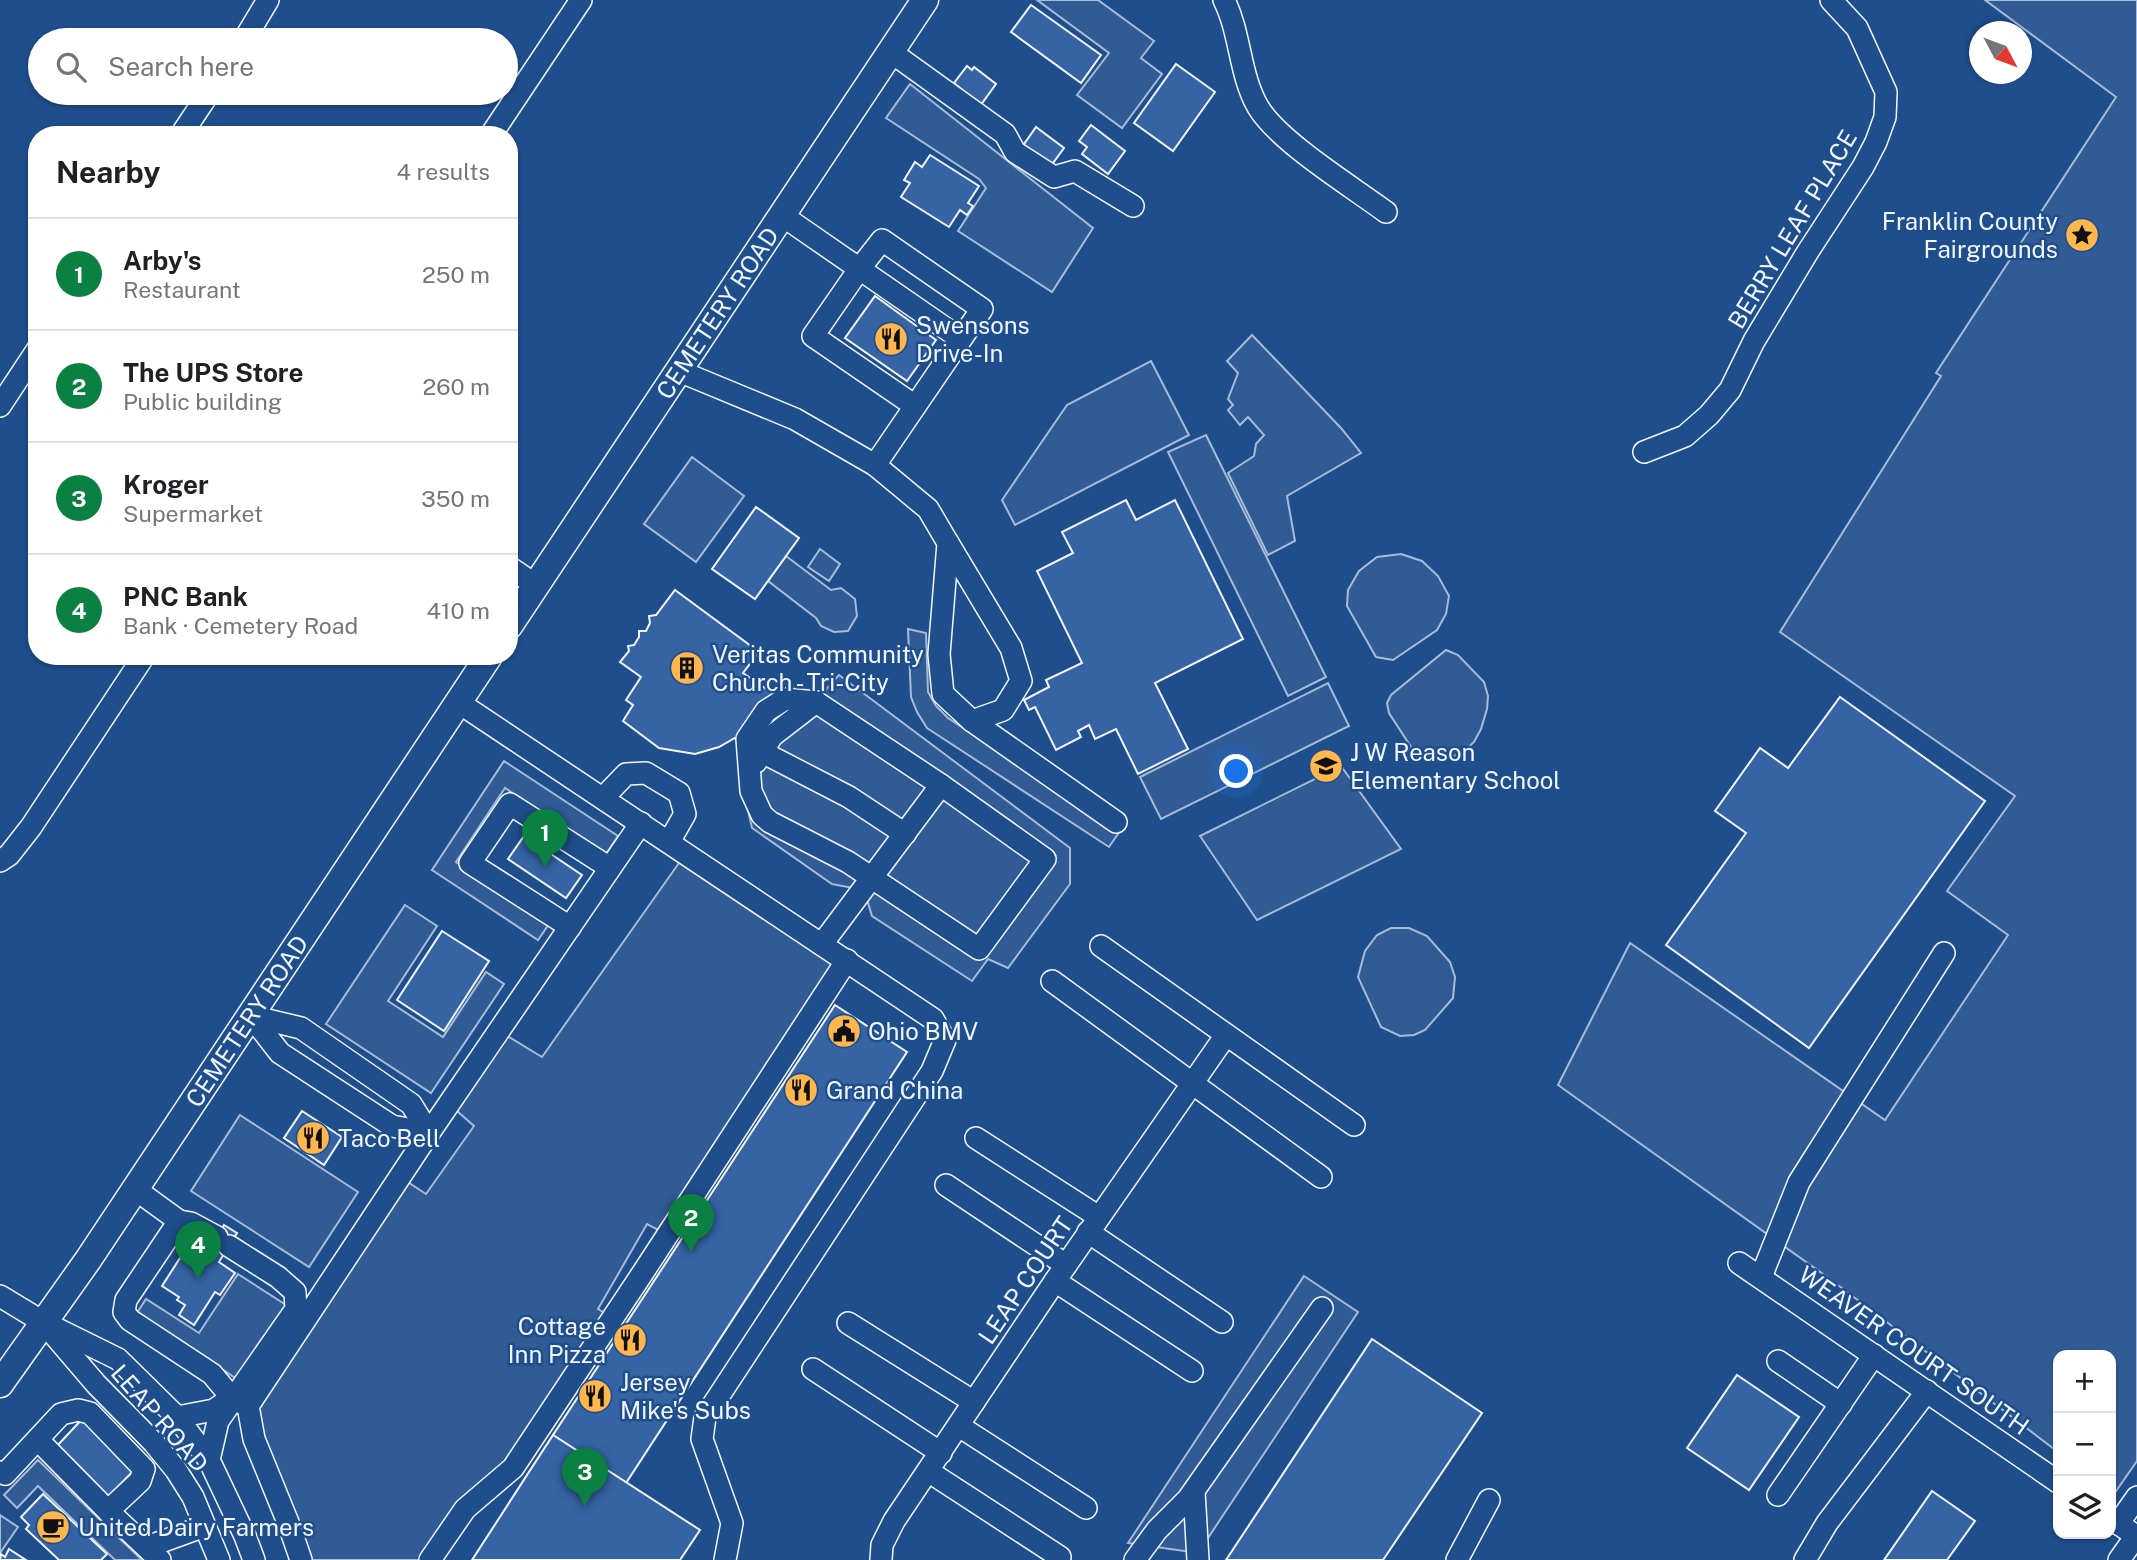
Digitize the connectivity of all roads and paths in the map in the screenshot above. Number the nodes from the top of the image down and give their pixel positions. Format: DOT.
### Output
graph roads {
  1 [pos="268,0"];
  2 [pos="581,0"];
  3 [pos="1224,0"];
  4 [pos="1830,0"];
  5 [pos="916,3"];
  6 [pos="251,28"];
  7 [pos="891,52"];
  8 [pos="518,94"];
  9 [pos="201,105"];
  10 [pos="511,105"];
  11 [pos="187,126"];
  12 [pos="497,126"];
  13 [pos="1133,206"];
  14 [pos="1386,212"];
  15 [pos="783,216"];
  16 [pos="860,268"];
  17 [pos="961,339"];
  18 [pos="28,364"];
  19 [pos="680,371"];
  20 [pos="0,406"];
  21 [pos="915,406"];
  22 [pos="1644,452"];
  23 [pos="875,465"];
  24 [pos="948,543"];
  25 [pos="518,573"];
  26 [pos="537,586"];
  27 [pos="518,613"];
  28 [pos="138,665"];
  29 [pos="483,665"];
  30 [pos="458,702"];
  31 [pos="816,702"];
  32 [pos="972,721"];
  33 [pos="762,752"];
  34 [pos="749,780"];
  35 [pos="941,785"];
  36 [pos="603,798"];
  37 [pos="1116,822"];
  38 [pos="641,823"];
  39 [pos="905,834"];
  40 [pos="669,842"];
  41 [pos="0,861"];
  42 [pos="610,868"];
  43 [pos="873,877"];
  44 [pos="570,928"];
  45 [pos="822,944"];
  46 [pos="1101,946"];
  47 [pos="1944,953"];
  48 [pos="847,960"];
  49 [pos="1052,981"];
  50 [pos="251,1016"];
  51 [pos="1226,1035"];
  52 [pos="1191,1084"];
  53 [pos="1354,1125"];
  54 [pos="429,1133"];
  55 [pos="976,1138"];
  56 [pos="1321,1177"];
  57 [pos="946,1185"];
  58 [pos="135,1189"];
  59 [pos="179,1221"];
  60 [pos="1093,1225"];
  61 [pos="1739,1263"];
  62 [pos="1060,1273"];
  63 [pos="1761,1277"];
  64 [pos="0,1296"];
  65 [pos="1322,1308"];
  66 [pos="43,1322"];
  67 [pos="848,1322"];
  68 [pos="1222,1322"];
  69 [pos="1874,1355"];
  70 [pos="1778,1361"];
  71 [pos="813,1369"];
  72 [pos="1192,1371"];
  73 [pos="0,1384"];
  74 [pos="1927,1391"];
  75 [pos="240,1402"];
  76 [pos="974,1402"];
  77 [pos="1840,1404"];
  78 [pos="177,1417"];
  79 [pos="959,1426"];
  80 [pos="38,1440"];
  81 [pos="940,1453"];
  82 [pos="209,1460"];
  83 [pos="928,1471"];
  84 [pos="0,1472"];
  85 [pos="2053,1479"];
  86 [pos="1194,1491"];
  87 [pos="1777,1495"];
  88 [pos="2137,1497"];
  89 [pos="1489,1500"];
  90 [pos="1086,1508"];
  91 [pos="108,1511"];
  92 [pos="205,1526"];
  93 [pos="2125,1529"];
  94 [pos="153,1554"];
  95 [pos="1060,1557"];
  96 [pos="219,1560"];
  97 [pos="254,1560"];
  98 [pos="301,1560"];
  99 [pos="430,1560"];
  100 [pos="724,1560"];
  101 [pos="881,1560"];
  102 [pos="1135,1560"];
  103 [pos="1198,1560"];
  104 [pos="1457,1560"];
  105 [pos="1805,1560"];
  106 [pos="2119,1560"];
  1 -- 6 [label="street"];
  2 -- 8 [label="street"];
  3 -- 14 [label="street"];
  4 -- 22 [label="street, BERRY LEAF PLACE"];
  5 -- 7 [label="main road, CEMETERY ROAD"];
  7 -- 13 [label="street"];
  7 -- 15 [label="main road, CEMETERY ROAD"];
  9 -- 11 [label="street"];
  10 -- 12 [label="street"];
  15 -- 16 [label="street"];
  15 -- 19 [label="main road, CEMETERY ROAD"];
  16 -- 17 [label="street"];
  16 -- 17 [label="street"];
  16 -- 21 [label="street"];
  17 -- 21 [label="street"];
  18 -- 20 [label="street"];
  19 -- 23 [label="street"];
  19 -- 26 [label="main road, CEMETERY ROAD"];
  21 -- 23 [label="street"];
  23 -- 24 [label="street"];
  24 -- 32 [label="street"];
  24 -- 32 [label="street"];
  25 -- 26 [label="street"];
  26 -- 27 [label="main road, CEMETERY ROAD"];
  28 -- 41 [label="street"];
  29 -- 30 [label="main road, CEMETERY ROAD"];
  30 -- 36 [label="street"];
  30 -- 50 [label="main road, CEMETERY ROAD"];
  31 -- 33 [label="street"];
  31 -- 34 [label="street"];
  31 -- 35 [label="street"];
  32 -- 37 [label="street"];
  33 -- 34 [label="street"];
  33 -- 39 [label="street"];
  34 -- 43 [label="street"];
  35 -- 39 [label="street"];
  35 -- 43 [label="street"];
  36 -- 38 [label="street"];
  36 -- 40 [label="street"];
  38 -- 40 [label="street"];
  38 -- 42 [label="street"];
  39 -- 43 [label="street"];
  40 -- 45 [label="street"];
  42 -- 44 [label="street"];
  42 -- 44 [label="street"];
  43 -- 45 [label="street"];
  44 -- 54 [label="street"];
  45 -- 48 [label="street"];
  46 -- 51 [label="street"];
  47 -- 63 [label="street"];
  48 -- 99 [label="street"];
  48 -- 100 [label="street"];
  49 -- 52 [label="street"];
  50 -- 54 [label="street"];
  50 -- 54 [label="street"];
  50 -- 58 [label="main road, CEMETERY ROAD"];
  51 -- 52 [label="street, LEAP COURT"];
  51 -- 53 [label="street"];
  52 -- 56 [label="street"];
  52 -- 60 [label="street, LEAP COURT"];
  54 -- 75 [label="street"];
  55 -- 60 [label="street"];
  57 -- 62 [label="street"];
  58 -- 59 [label="street"];
  58 -- 66 [label="main road, CEMETERY ROAD"];
  59 -- 75 [label="street"];
  59 -- 75 [label="street"];
  60 -- 62 [label="street, LEAP COURT"];
  60 -- 68 [label="street"];
  61 -- 63 [label="street, WEAVER COURT SOUTH"];
  62 -- 72 [label="street"];
  62 -- 76 [label="street, LEAP COURT"];
  63 -- 69 [label="street, WEAVER COURT SOUTH"];
  64 -- 66 [label="street, LEAP ROAD"];
  65 -- 86 [label="street"];
  66 -- 73 [label="main road, CEMETERY ROAD"];
  66 -- 78 [label="street, LEAP ROAD"];
  66 -- 92 [label="street, LEAP ROAD"];
  67 -- 76 [label="street"];
  69 -- 74 [label="street, WEAVER COURT SOUTH"];
  69 -- 77 [label="street"];
  70 -- 77 [label="street"];
  71 -- 81 [label="street"];
  74 -- 85 [label="street, WEAVER COURT SOUTH"];
  74 -- 105 [label="street"];
  75 -- 78 [label="street"];
  75 -- 82 [label="street"];
  75 -- 98 [label="street"];
  76 -- 79 [label="street, LEAP COURT"];
  77 -- 87 [label="street"];
  78 -- 82 [label="street, LEAP ROAD"];
  79 -- 81 [label="street, LEAP COURT"];
  79 -- 90 [label="street"];
  80 -- 84 [label="street"];
  80 -- 91 [label="street"];
  80 -- 91 [label="street"];
  81 -- 83 [label="street, LEAP COURT"];
  82 -- 97 [label="street, LEAP ROAD"];
  83 -- 95 [label="street"];
  83 -- 101 [label="street, LEAP COURT"];
  86 -- 102 [label="street"];
  86 -- 103 [label="street"];
  88 -- 93 [label="street"];
  89 -- 104 [label="street"];
  91 -- 94 [label="street"];
  92 -- 94 [label="street"];
  92 -- 96 [label="street, LEAP ROAD"];
  93 -- 106 [label="street"];
}
